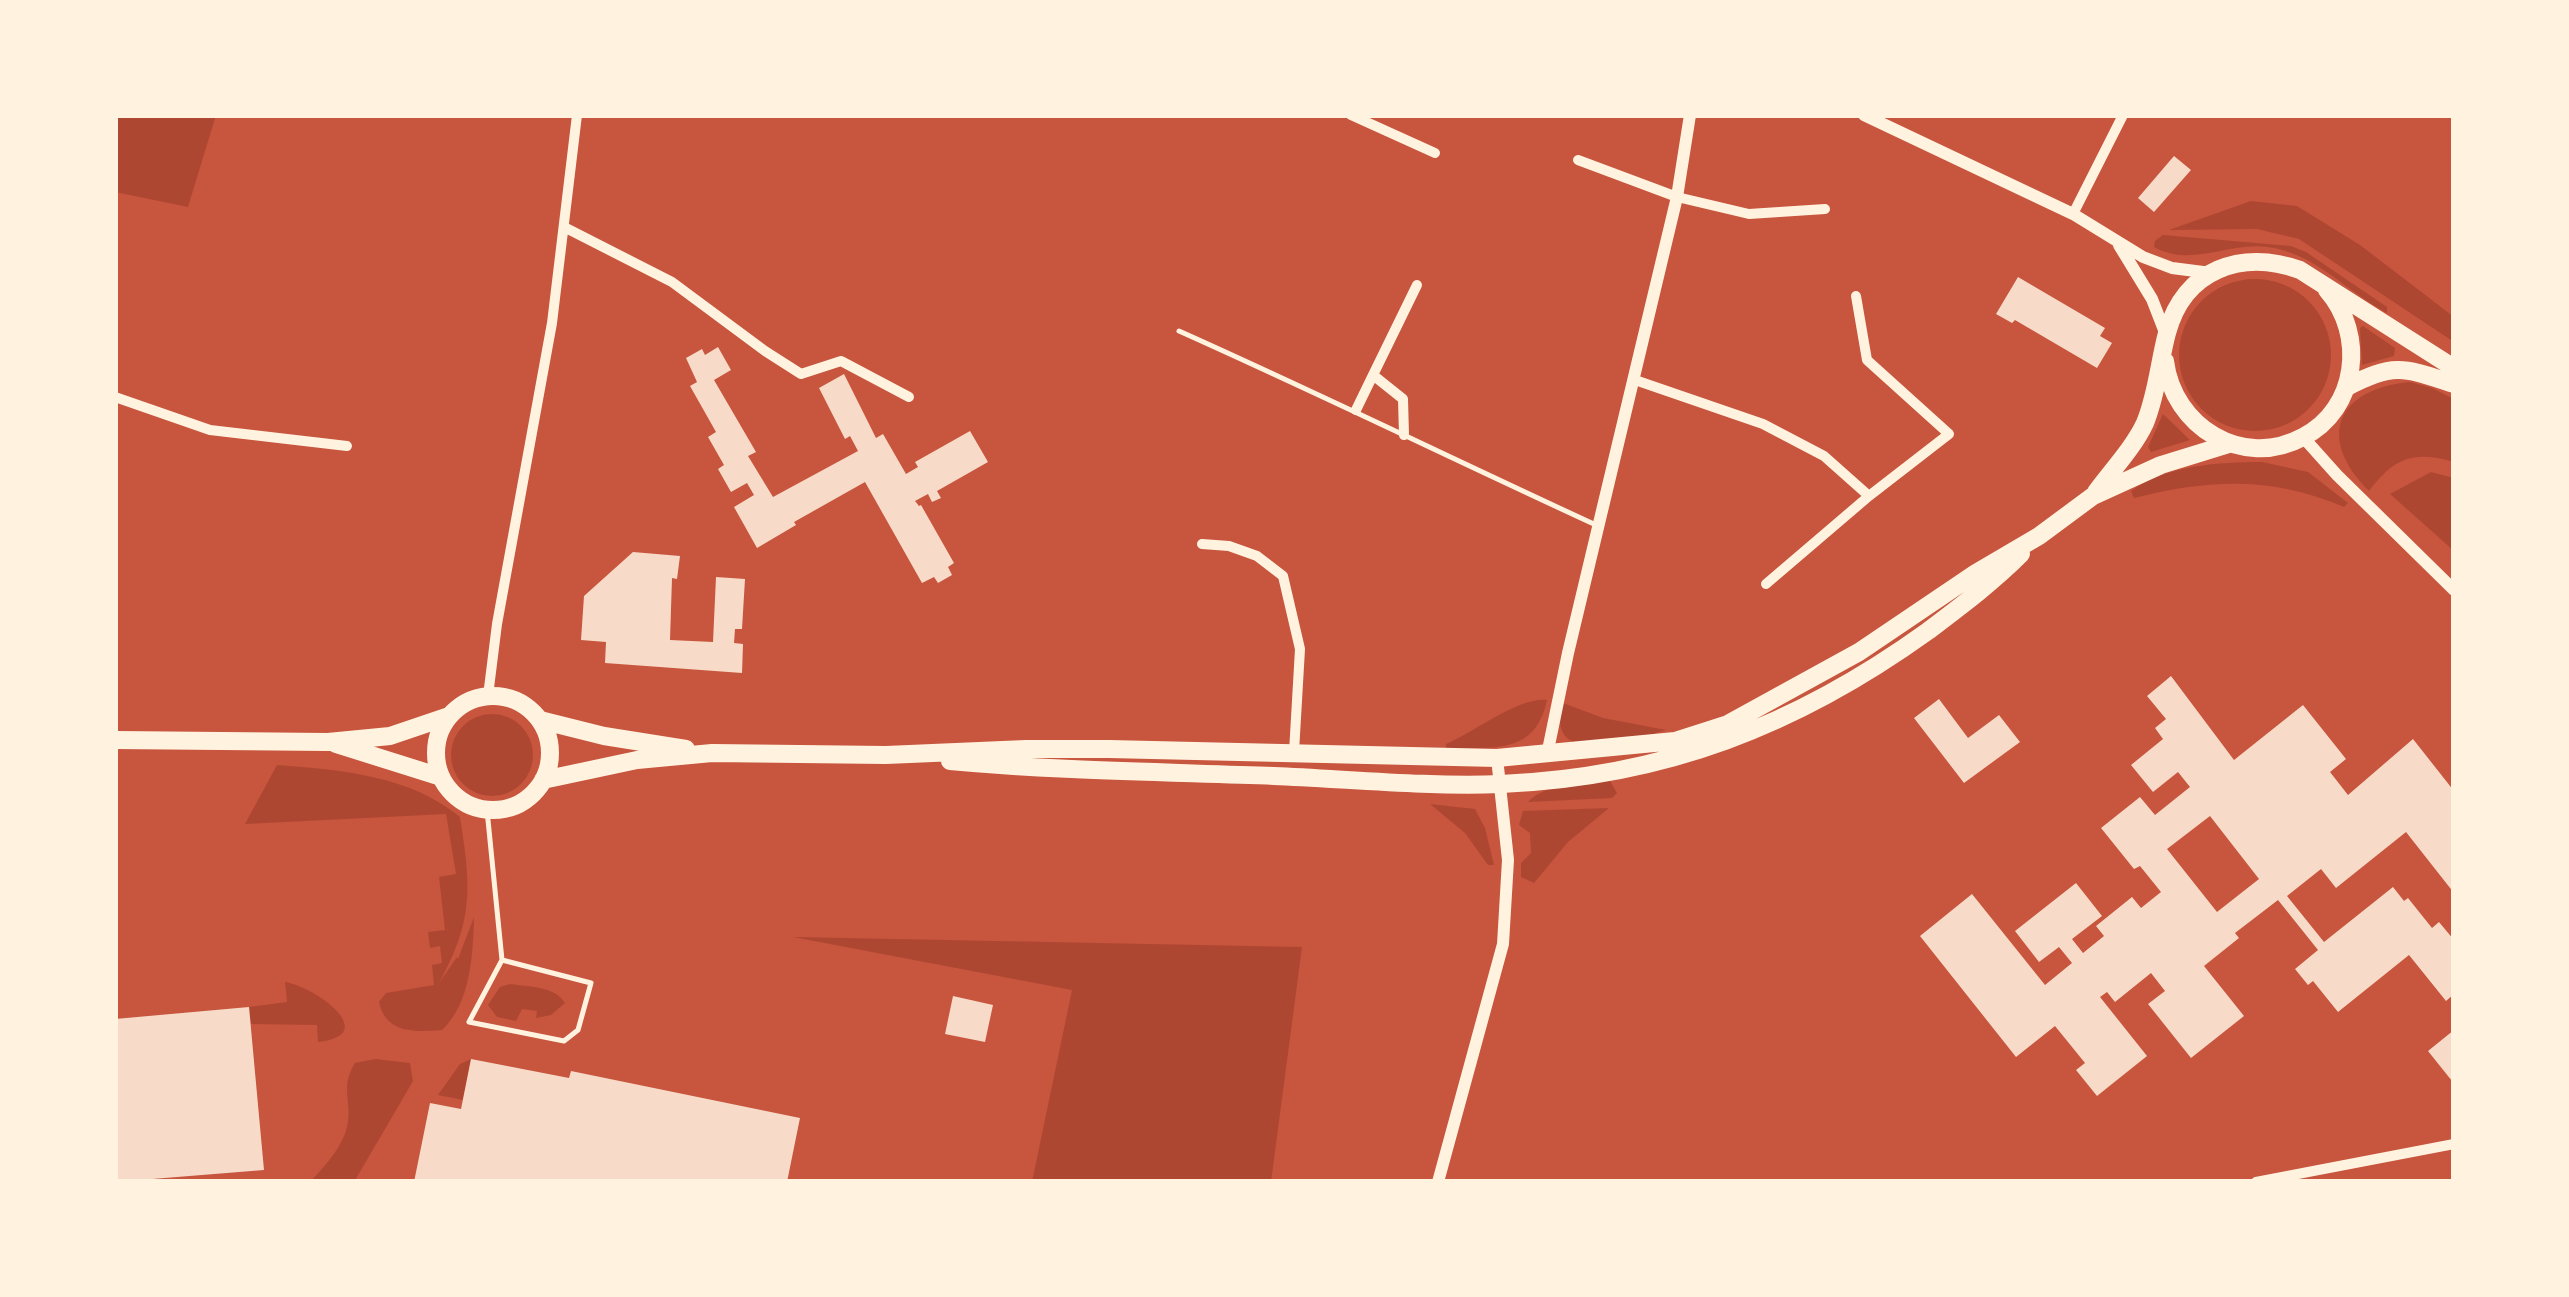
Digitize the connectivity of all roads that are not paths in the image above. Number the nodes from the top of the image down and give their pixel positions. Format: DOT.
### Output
graph roads {
  1 [pos="578,115"];
  2 [pos="1352,115"];
  3 [pos="1690,115"];
  4 [pos="1864,115"];
  5 [pos="2122,115"];
  6 [pos="1894,121"];
  7 [pos="1436,153"];
  8 [pos="1578,160"];
  9 [pos="1677,197"];
  10 [pos="1825,209"];
  11 [pos="2074,214"];
  12 [pos="564,227"];
  13 [pos="2117,243"];
  14 [pos="2211,273"];
  15 [pos="2320,283"];
  16 [pos="1417,286"];
  17 [pos="1856,296"];
  18 [pos="1180,331"];
  19 [pos="2165,343"];
  20 [pos="2454,368"];
  21 [pos="1373,375"];
  22 [pos="1635,380"];
  23 [pos="2454,384"];
  24 [pos="2347,387"];
  25 [pos="115,397"];
  26 [pos="909,397"];
  27 [pos="1356,410"];
  28 [pos="1404,436"];
  29 [pos="2303,438"];
  30 [pos="2228,444"];
  31 [pos="347,446"];
  32 [pos="1868,496"];
  33 [pos="2092,496"];
  34 [pos="1599,527"];
  35 [pos="2039,536"];
  36 [pos="1202,544"];
  37 [pos="1766,584"];
  38 [pos="2454,590"];
  39 [pos="488,696"];
  40 [pos="449,716"];
  41 [pos="540,720"];
  42 [pos="115,740"];
  43 [pos="328,742"];
  44 [pos="1294,752"];
  45 [pos="712,753"];
  46 [pos="886,755"];
  47 [pos="1547,755"];
  48 [pos="1496,758"];
  49 [pos="441,777"];
  50 [pos="544,780"];
  51 [pos="1500,784"];
  52 [pos="487,810"];
  53 [pos="502,960"];
  54 [pos="2454,1144"];
  55 [pos="1438,1182"];
  56 [pos="2256,1182"];
  1 -- 12 [label="street"];
  2 -- 7 [label="street"];
  3 -- 9 [label="street"];
  4 -- 6 [label="street"];
  5 -- 11 [label="street"];
  6 -- 11 [label="street"];
  8 -- 9 [label="street"];
  9 -- 10 [label="street"];
  9 -- 22 [label="street"];
  11 -- 13 [label="street"];
  12 -- 26 [label="street"];
  12 -- 39 [label="street"];
  13 -- 14 [label="street"];
  13 -- 19 [label="street"];
  14 -- 15 [label="highway"];
  14 -- 19 [label="highway"];
  15 -- 20 [label="highway"];
  15 -- 24 [label="highway"];
  16 -- 21 [label="street"];
  17 -- 32 [label="street"];
  18 -- 27 [label="lane"];
  19 -- 30 [label="highway"];
  19 -- 33 [label="highway"];
  21 -- 27 [label="street"];
  21 -- 28 [label="street"];
  22 -- 32 [label="street"];
  22 -- 34 [label="street"];
  23 -- 24 [label="highway"];
  24 -- 29 [label="highway"];
  25 -- 31 [label="street"];
  27 -- 28 [label="lane"];
  28 -- 34 [label="lane"];
  29 -- 30 [label="highway"];
  29 -- 38 [label="street"];
  30 -- 33 [label="highway"];
  32 -- 37 [label="street"];
  33 -- 35 [label="highway"];
  34 -- 47 [label="street"];
  35 -- 47 [label="highway"];
  35 -- 51 [label="highway"];
  36 -- 44 [label="street"];
  39 -- 40 [label="highway"];
  39 -- 41 [label="highway"];
  40 -- 43 [label="highway"];
  40 -- 49 [label="highway"];
  41 -- 45 [label="highway"];
  41 -- 50 [label="highway"];
  42 -- 43 [label="highway"];
  43 -- 49 [label="highway"];
  44 -- 46 [label="highway"];
  44 -- 48 [label="highway"];
  45 -- 46 [label="highway"];
  45 -- 50 [label="highway"];
  46 -- 51 [label="highway"];
  47 -- 48 [label="highway"];
  48 -- 51 [label="street"];
  49 -- 52 [label="highway"];
  50 -- 52 [label="highway"];
  51 -- 55 [label="street"];
  52 -- 53 [label="lane"];
  53 -- 53 [label="lane"];
  54 -- 56 [label="street"];
}
